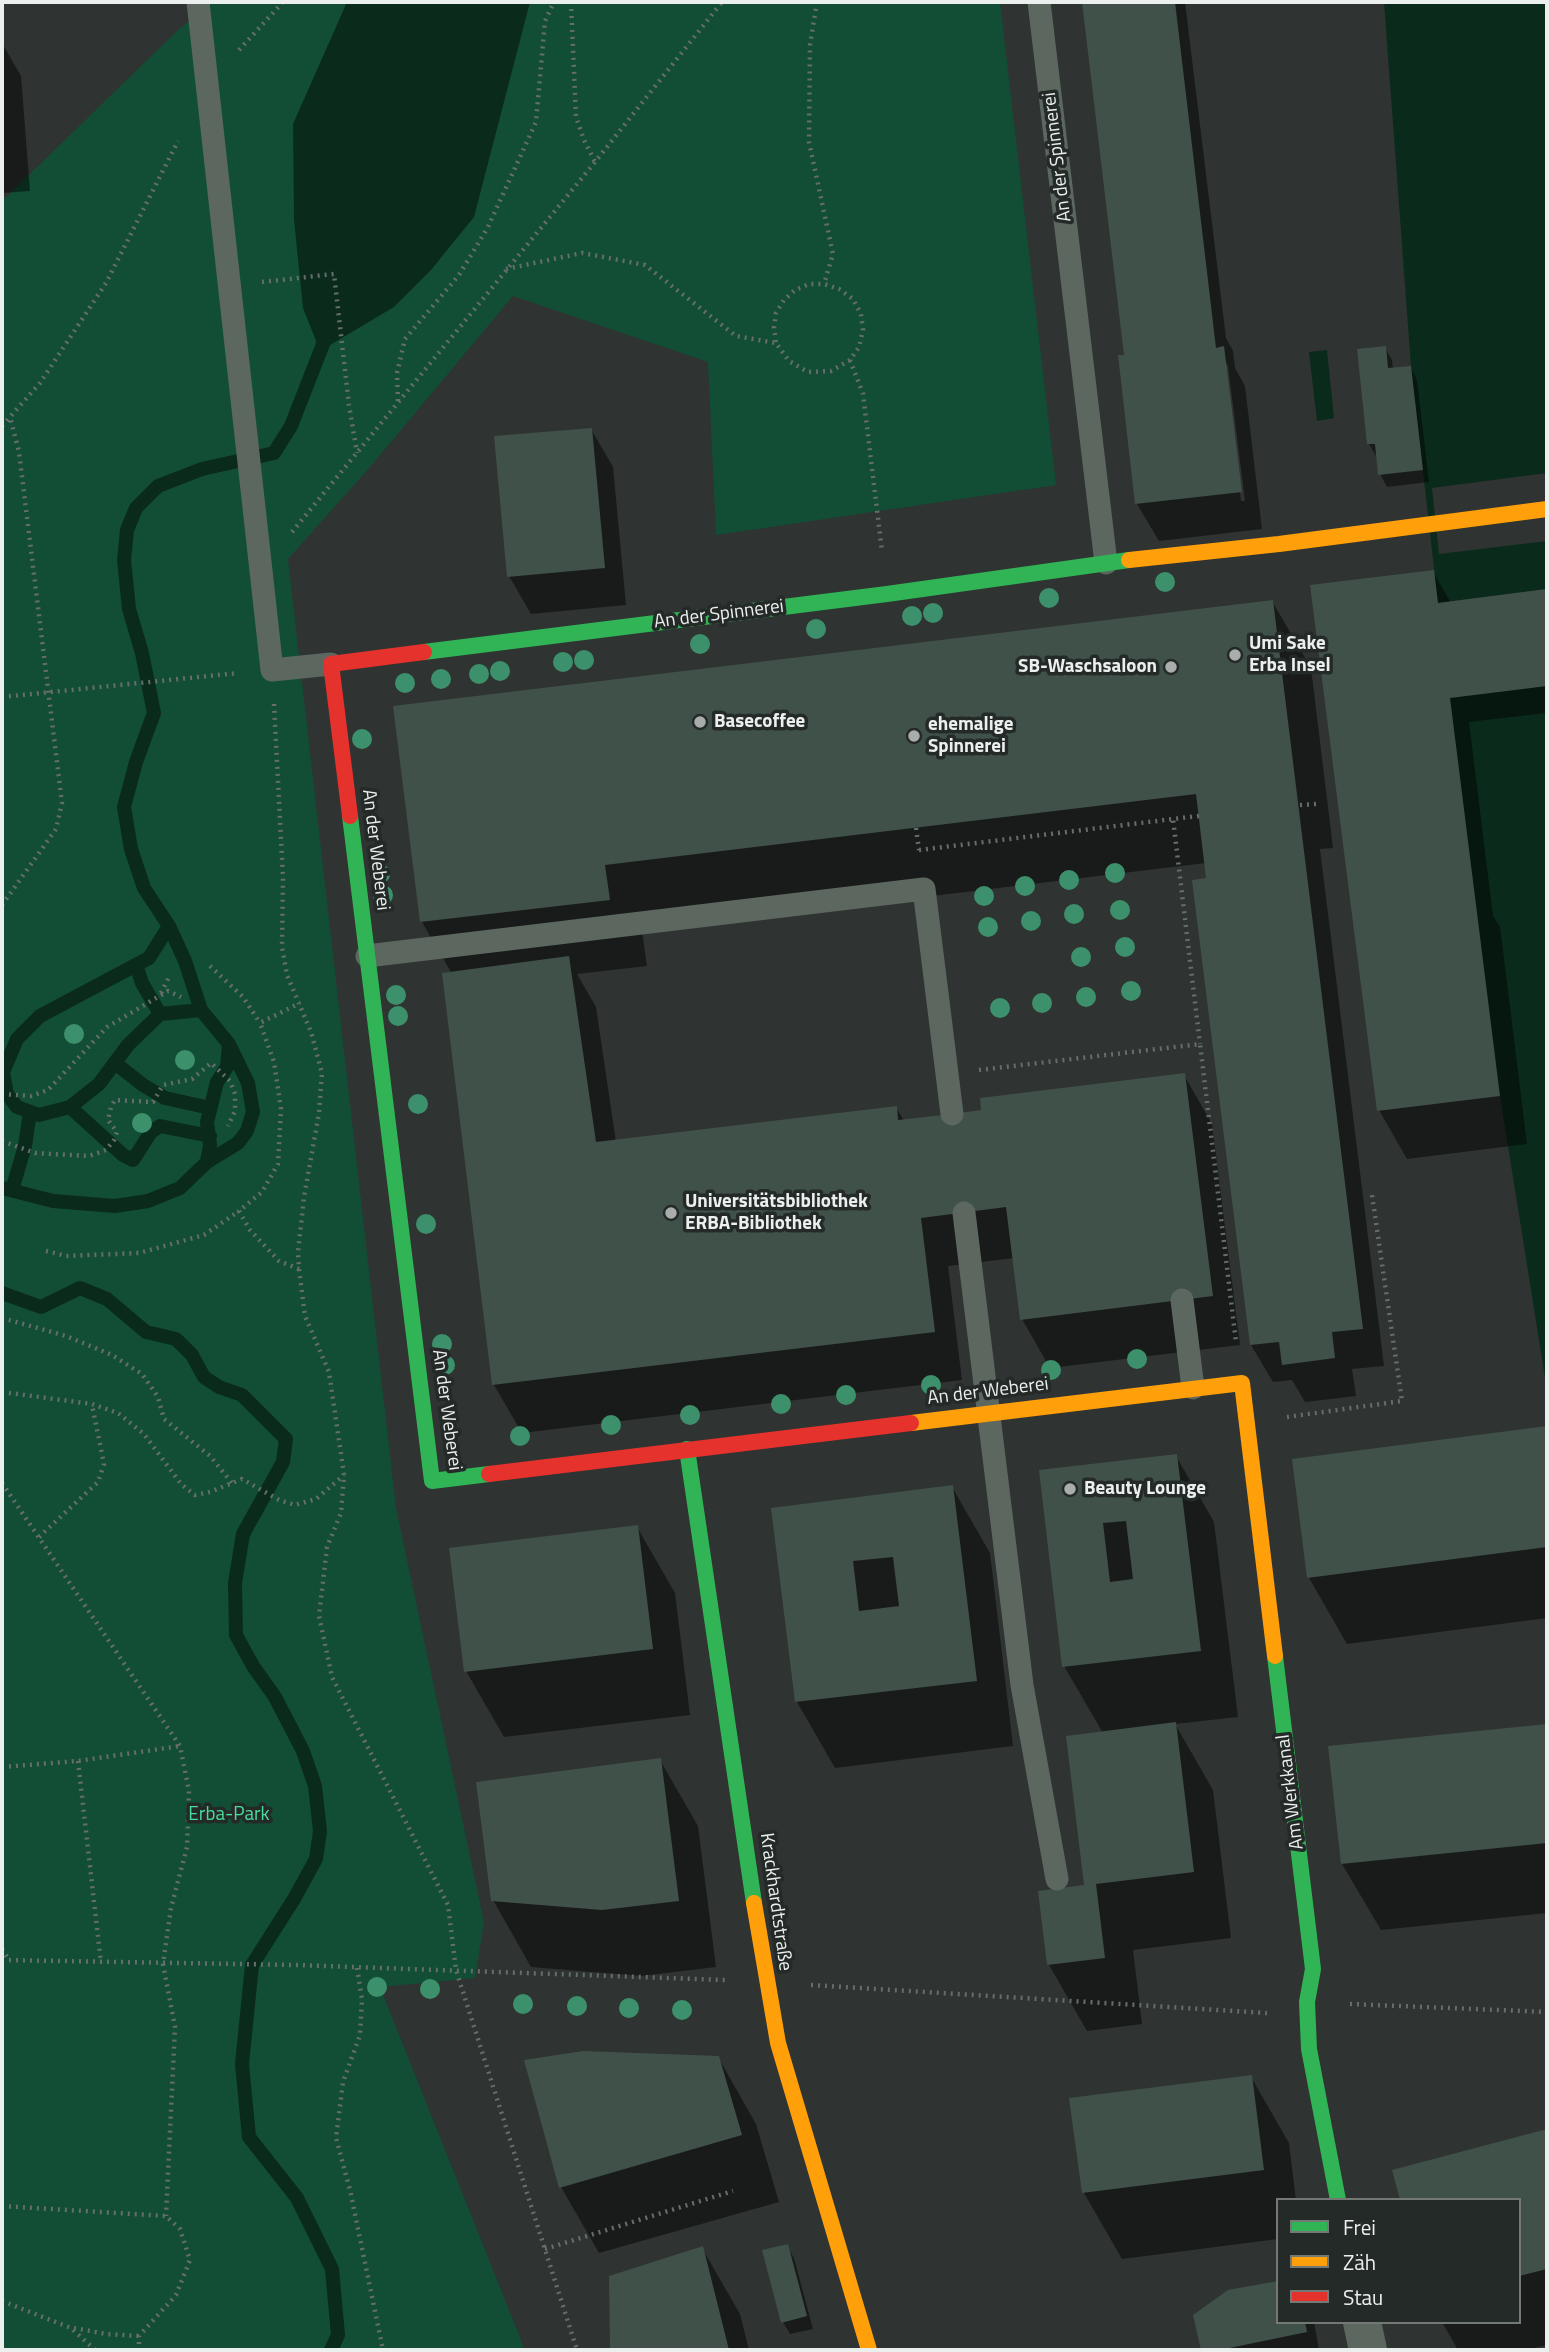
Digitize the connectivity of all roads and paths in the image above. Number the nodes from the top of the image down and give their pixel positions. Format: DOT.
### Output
graph roads {
  1 [pos="198,2"];
  2 [pos="284,2"];
  3 [pos="554,2"];
  4 [pos="571,2"];
  5 [pos="722,2"];
  6 [pos="817,2"];
  7 [pos="1039,2"];
  8 [pos="207,85"];
  9 [pos="596,162"];
  10 [pos="506,269"];
  11 [pos="275,281"];
  12 [pos="824,284"];
  13 [pos="776,343"];
  14 [pos="850,360"];
  15 [pos="398,402"];
  16 [pos="10,416"];
  17 [pos="2,426"];
  18 [pos="357,453"];
  19 [pos="1547,509"];
  20 [pos="1106,563"];
  21 [pos="262,567"];
  22 [pos="887,594"];
  23 [pos="331,664"];
  24 [pos="272,670"];
  25 [pos="202,676"];
  26 [pos="50,691"];
  27 [pos="2,697"];
  28 [pos="1316,804"];
  29 [pos="1300,806"];
  30 [pos="1199,816"];
  31 [pos="1173,819"];
  32 [pos="919,850"];
  33 [pos="2,905"];
  34 [pos="367,957"];
  35 [pos="211,966"];
  36 [pos="170,975"];
  37 [pos="160,995"];
  38 [pos="181,997"];
  39 [pos="300,1003"];
  40 [pos="260,1023"];
  41 [pos="1200,1044"];
  42 [pos="947,1074"];
  43 [pos="2,1094"];
  44 [pos="952,1114"];
  45 [pos="228,1126"];
  46 [pos="2,1141"];
  47 [pos="1373,1195"];
  48 [pos="239,1211"];
  49 [pos="964,1213"];
  50 [pos="46,1251"];
  51 [pos="299,1269"];
  52 [pos="1182,1300"];
  53 [pos="2,1318"];
  54 [pos="1242,1383"];
  55 [pos="1193,1388"];
  56 [pos="2,1392"];
  57 [pos="92,1404"];
  58 [pos="989,1414"];
  59 [pos="1246,1423"];
  60 [pos="687,1449"];
  61 [pos="344,1475"];
  62 [pos="2,1483"];
  63 [pos="232,1483"];
  64 [pos="39,1536"];
  65 [pos="180,1746"];
  66 [pos="78,1761"];
  67 [pos="2,1767"];
  68 [pos="1057,1879"];
  69 [pos="2,1949"];
  70 [pos="5,1960"];
  71 [pos="101,1963"];
  72 [pos="163,1964"];
  73 [pos="357,1968"];
  74 [pos="456,1970"];
  75 [pos="766,1982"];
  76 [pos="1307,2009"];
  77 [pos="1547,2012"];
  78 [pos="733,2190"];
  79 [pos="1338,2198"];
  80 [pos="2,2206"];
  81 [pos="166,2216"];
  82 [pos="545,2249"];
  83 [pos="2,2301"];
  84 [pos="1362,2324"];
  85 [pos="71,2328"];
  86 [pos="139,2336"];
  87 [pos="95,2350"];
  88 [pos="139,2350"];
  89 [pos="383,2350"];
  90 [pos="577,2350"];
  91 [pos="869,2350"];
  92 [pos="1368,2350"];
  1 -- 8 [label="lane"];
  2 -- 8 [label="path"];
  3 -- 15 [label="path"];
  4 -- 9 [label="path"];
  5 -- 9 [label="path"];
  6 -- 12 [label="path"];
  7 -- 20 [label="lane, An der Spinnerei"];
  8 -- 16 [label="path"];
  8 -- 21 [label="lane"];
  9 -- 10 [label="path"];
  10 -- 13 [label="path"];
  10 -- 15 [label="path"];
  11 -- 18 [label="path"];
  12 -- 13 [label="path"];
  12 -- 14 [label="path"];
  13 -- 14 [label="path"];
  14 -- 22 [label="path"];
  15 -- 18 [label="path"];
  16 -- 17 [label="path"];
  16 -- 26 [label="path"];
  18 -- 21 [label="path"];
  19 -- 20 [label="street, An der Spinnerei"];
  20 -- 22 [label="street, An der Spinnerei"];
  21 -- 24 [label="lane"];
  22 -- 23 [label="street, An der Spinnerei"];
  23 -- 24 [label="lane"];
  23 -- 34 [label="street, An der Weberei"];
  24 -- 39 [label="path"];
  25 -- 26 [label="path"];
  26 -- 27 [label="path"];
  26 -- 33 [label="path"];
  28 -- 29 [label="path"];
  30 -- 31 [label="path"];
  31 -- 32 [label="path"];
  31 -- 41 [label="path"];
  34 -- 42 [label="lane"];
  34 -- 60 [label="street, An der Weberei"];
  35 -- 40 [label="path"];
  36 -- 37 [label="path"];
  37 -- 38 [label="path"];
  37 -- 43 [label="path"];
  39 -- 40 [label="path"];
  39 -- 51 [label="path"];
  40 -- 48 [label="path"];
  41 -- 42 [label="path"];
  41 -- 54 [label="path"];
  42 -- 44 [label="lane"];
  45 -- 46 [label="path"];
  47 -- 59 [label="path"];
  48 -- 50 [label="path"];
  48 -- 51 [label="path"];
  49 -- 58 [label="lane"];
  51 -- 61 [label="path"];
  52 -- 55 [label="lane"];
  53 -- 63 [label="path"];
  54 -- 55 [label="street, An der Weberei"];
  54 -- 59 [label="street, Am Werkkanal"];
  55 -- 58 [label="street, An der Weberei"];
  56 -- 57 [label="path"];
  57 -- 63 [label="path"];
  57 -- 64 [label="path"];
  58 -- 60 [label="street, An der Weberei"];
  58 -- 68 [label="lane"];
  59 -- 76 [label="street, Am Werkkanal"];
  60 -- 75 [label="street, Krackhardtstraße"];
  61 -- 63 [label="path"];
  61 -- 74 [label="path"];
  62 -- 64 [label="path"];
  64 -- 65 [label="path"];
  65 -- 66 [label="path"];
  65 -- 72 [label="path"];
  66 -- 67 [label="path"];
  66 -- 71 [label="path"];
  69 -- 70 [label="path"];
  70 -- 71 [label="path"];
  71 -- 72 [label="path"];
  72 -- 73 [label="path"];
  72 -- 81 [label="path"];
  73 -- 74 [label="path"];
  73 -- 89 [label="path"];
  74 -- 75 [label="path"];
  74 -- 82 [label="path"];
  75 -- 76 [label="path"];
  75 -- 91 [label="street, Krackhardtstraße"];
  76 -- 77 [label="path"];
  76 -- 79 [label="street, Am Werkkanal"];
  78 -- 82 [label="path"];
  80 -- 81 [label="path"];
  81 -- 86 [label="path"];
  82 -- 90 [label="path"];
  83 -- 85 [label="path"];
  84 -- 92 [label="street"];
  85 -- 86 [label="path"];
  85 -- 87 [label="path"];
  86 -- 88 [label="path"];
}
